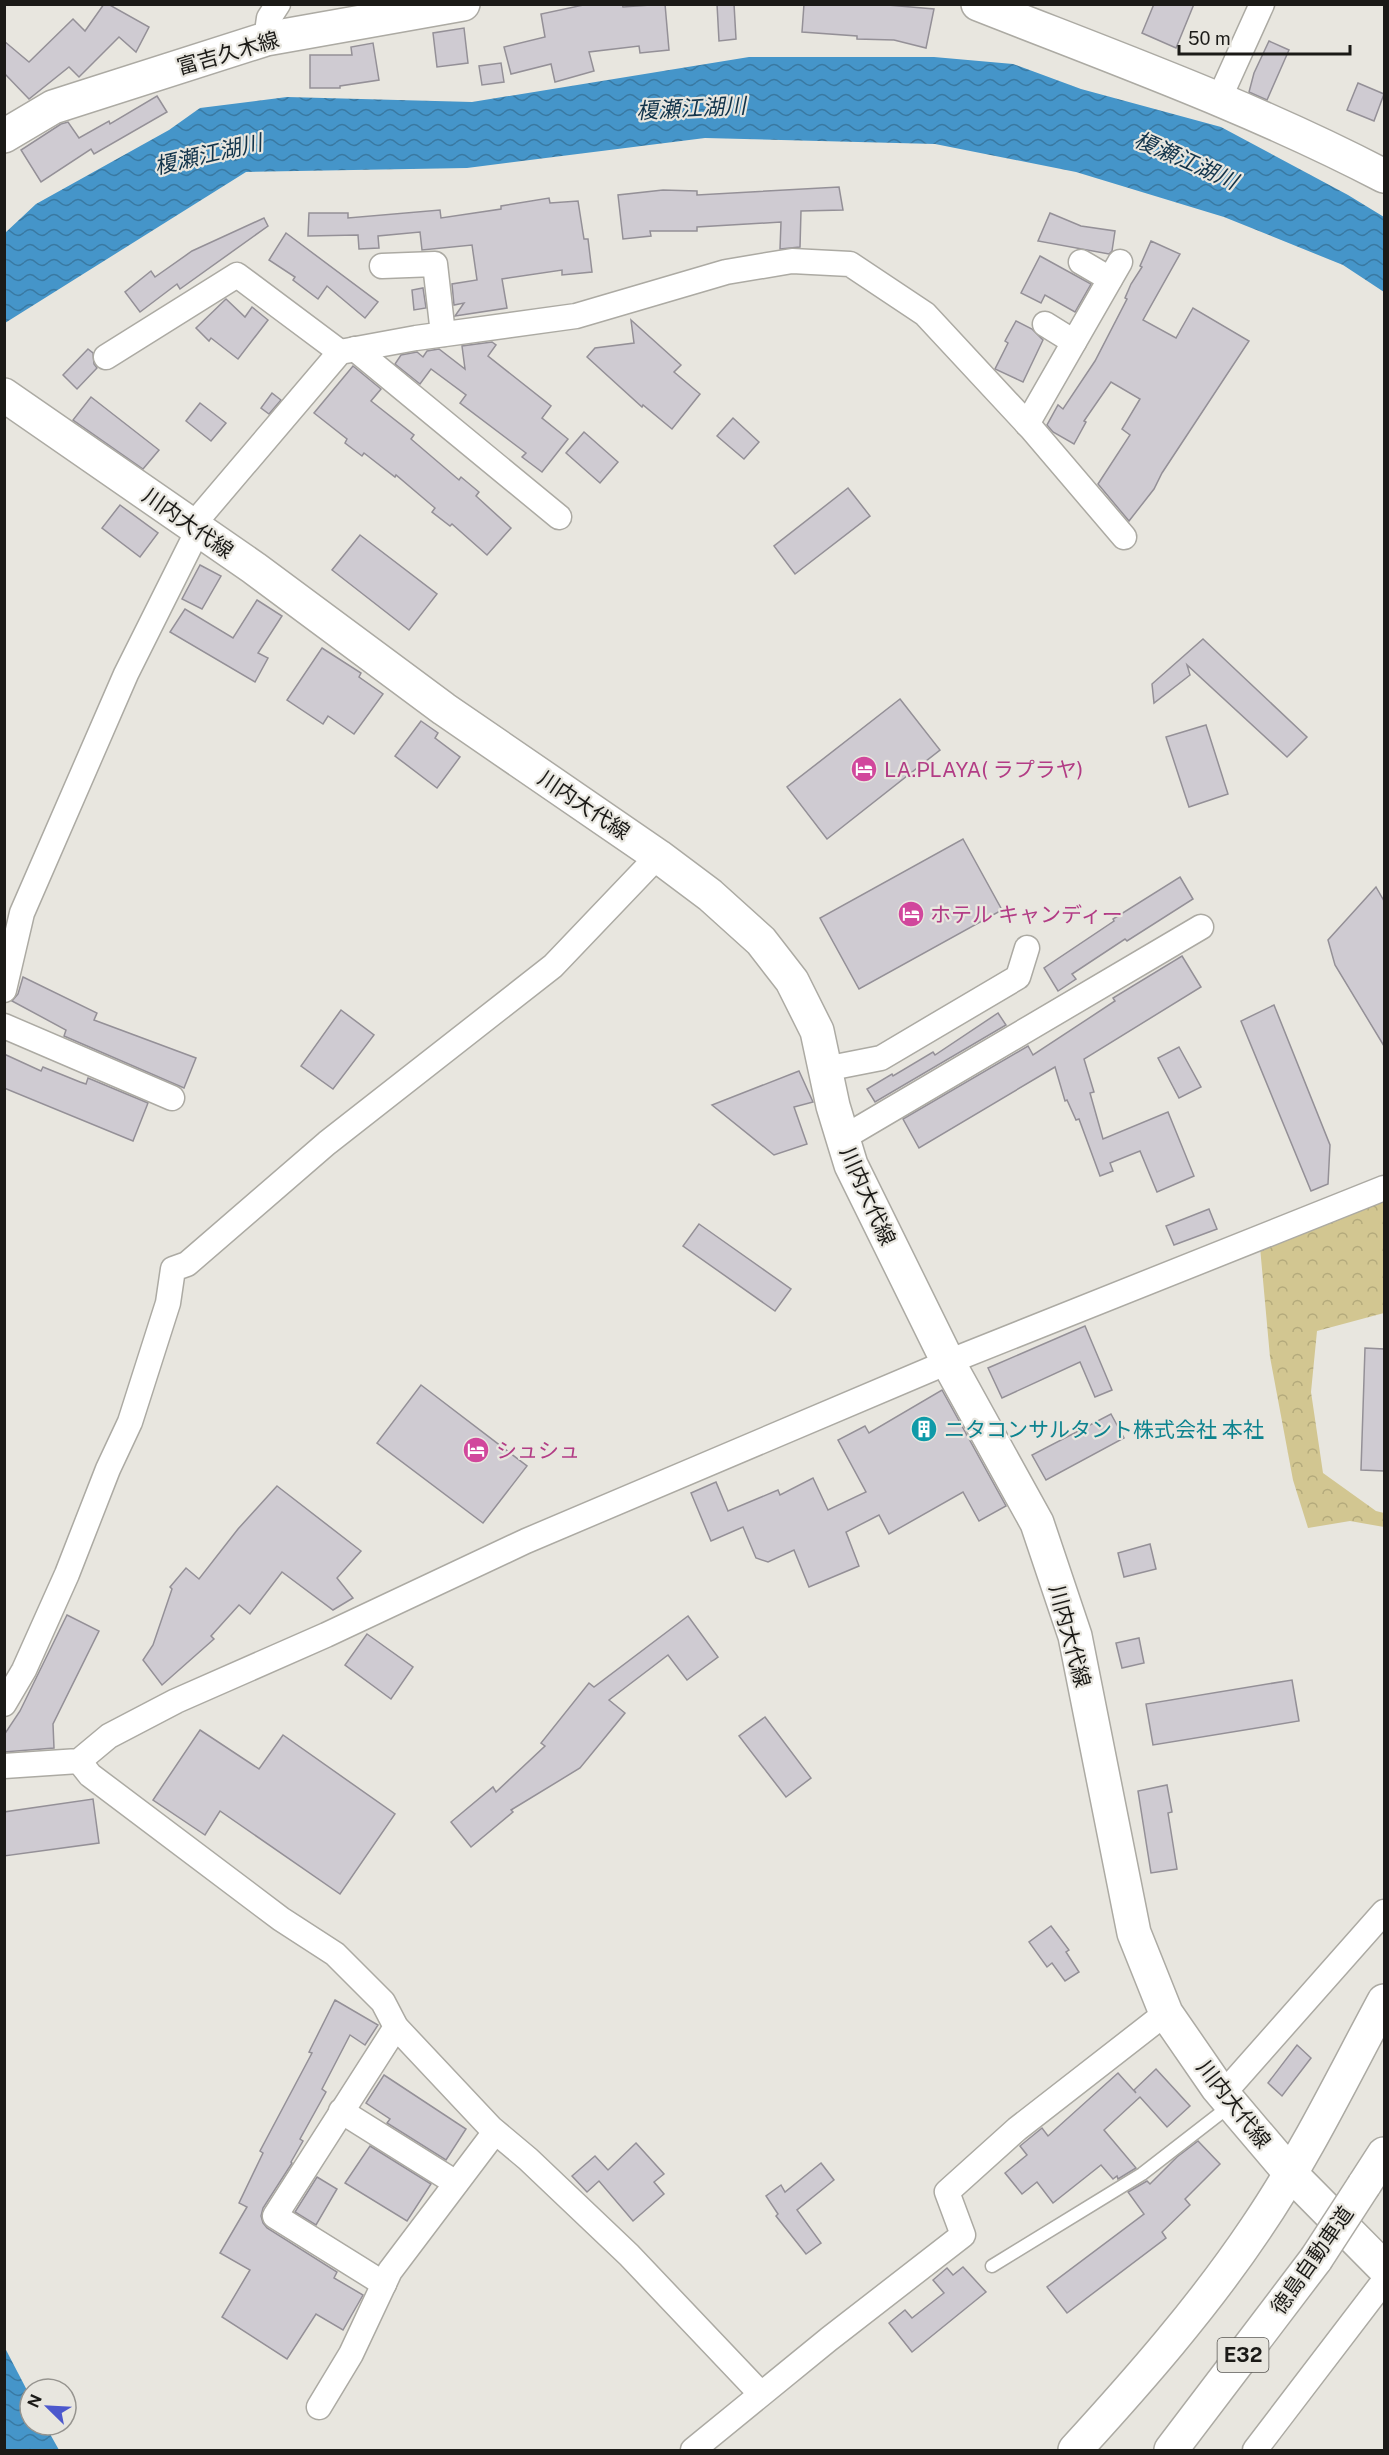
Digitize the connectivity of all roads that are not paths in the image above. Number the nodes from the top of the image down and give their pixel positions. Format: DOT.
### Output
graph roads {
  1 [pos="278,4"];
  2 [pos="463,4"];
  3 [pos="978,4"];
  4 [pos="1262,4"];
  5 [pos="266,39"];
  6 [pos="1219,99"];
  7 [pos="4,136"];
  8 [pos="1384,176"];
  9 [pos="1081,262"];
  10 [pos="382,266"];
  11 [pos="1045,324"];
  12 [pos="443,334"];
  13 [pos="1074,342"];
  14 [pos="347,350"];
  15 [pos="106,357"];
  16 [pos="4,395"];
  17 [pos="1027,424"];
  18 [pos="559,517"];
  19 [pos="195,528"];
  20 [pos="1124,537"];
  21 [pos="658,856"];
  22 [pos="13,910"];
  23 [pos="1201,927"];
  24 [pos="1027,948"];
  25 [pos="4,990"];
  26 [pos="4,1026"];
  27 [pos="825,1069"];
  28 [pos="172,1098"];
  29 [pos="843,1138"];
  30 [pos="1384,1188"];
  31 [pos="948,1362"];
  32 [pos="4,1704"];
  33 [pos="79,1761"];
  34 [pos="4,1766"];
  35 [pos="1384,1912"];
  36 [pos="1384,2001"];
  37 [pos="1166,2013"];
  38 [pos="396,2026"];
  39 [pos="1227,2099"];
  40 [pos="341,2111"];
  41 [pos="495,2132"];
  42 [pos="1384,2154"];
  43 [pos="1291,2174"];
  44 [pos="456,2183"];
  45 [pos="992,2266"];
  46 [pos="1384,2268"];
  47 [pos="1384,2281"];
  48 [pos="384,2284"];
  49 [pos="760,2394"];
  50 [pos="319,2407"];
  51 [pos="693,2451"];
  52 [pos="1075,2451"];
  53 [pos="1171,2451"];
  54 [pos="1255,2451"];
  1 -- 5 [label="street"];
  2 -- 5 [label="main road, 富吉久木線"];
  3 -- 6 [label="main road"];
  4 -- 6 [label="street"];
  5 -- 7 [label="main road, 富吉久木線"];
  6 -- 8 [label="main road"];
  9 -- 13 [label="street"];
  10 -- 12 [label="street"];
  11 -- 13 [label="street"];
  12 -- 14 [label="street"];
  12 -- 17 [label="street"];
  13 -- 17 [label="street"];
  14 -- 15 [label="street"];
  14 -- 18 [label="street"];
  14 -- 19 [label="street"];
  16 -- 19 [label="main road, 川内大代線"];
  17 -- 20 [label="street"];
  19 -- 21 [label="main road, 川内大代線"];
  19 -- 22 [label="street"];
  21 -- 27 [label="main road, 川内大代線"];
  21 -- 32 [label="street"];
  22 -- 25 [label="street"];
  23 -- 29 [label="street"];
  24 -- 27 [label="street"];
  26 -- 28 [label="street"];
  27 -- 29 [label="main road, 川内大代線"];
  29 -- 31 [label="main road, 川内大代線"];
  30 -- 31 [label="street"];
  31 -- 33 [label="street"];
  31 -- 37 [label="main road, 川内大代線"];
  33 -- 34 [label="street"];
  33 -- 38 [label="street"];
  35 -- 39 [label="street"];
  36 -- 43 [label="main road"];
  37 -- 39 [label="main road, 川内大代線"];
  37 -- 49 [label="street"];
  38 -- 40 [label="street"];
  38 -- 41 [label="street"];
  39 -- 43 [label="main road, 川内大代線"];
  39 -- 45 [label="lane"];
  40 -- 44 [label="street"];
  40 -- 48 [label="street"];
  41 -- 44 [label="street"];
  41 -- 49 [label="street"];
  42 -- 53 [label="main road, 徳島自動車道 / E32, bridge"];
  43 -- 46 [label="main road, 川内大代線"];
  43 -- 52 [label="main road"];
  44 -- 48 [label="street"];
  47 -- 54 [label="street"];
  48 -- 50 [label="street"];
  49 -- 51 [label="street"];
}
